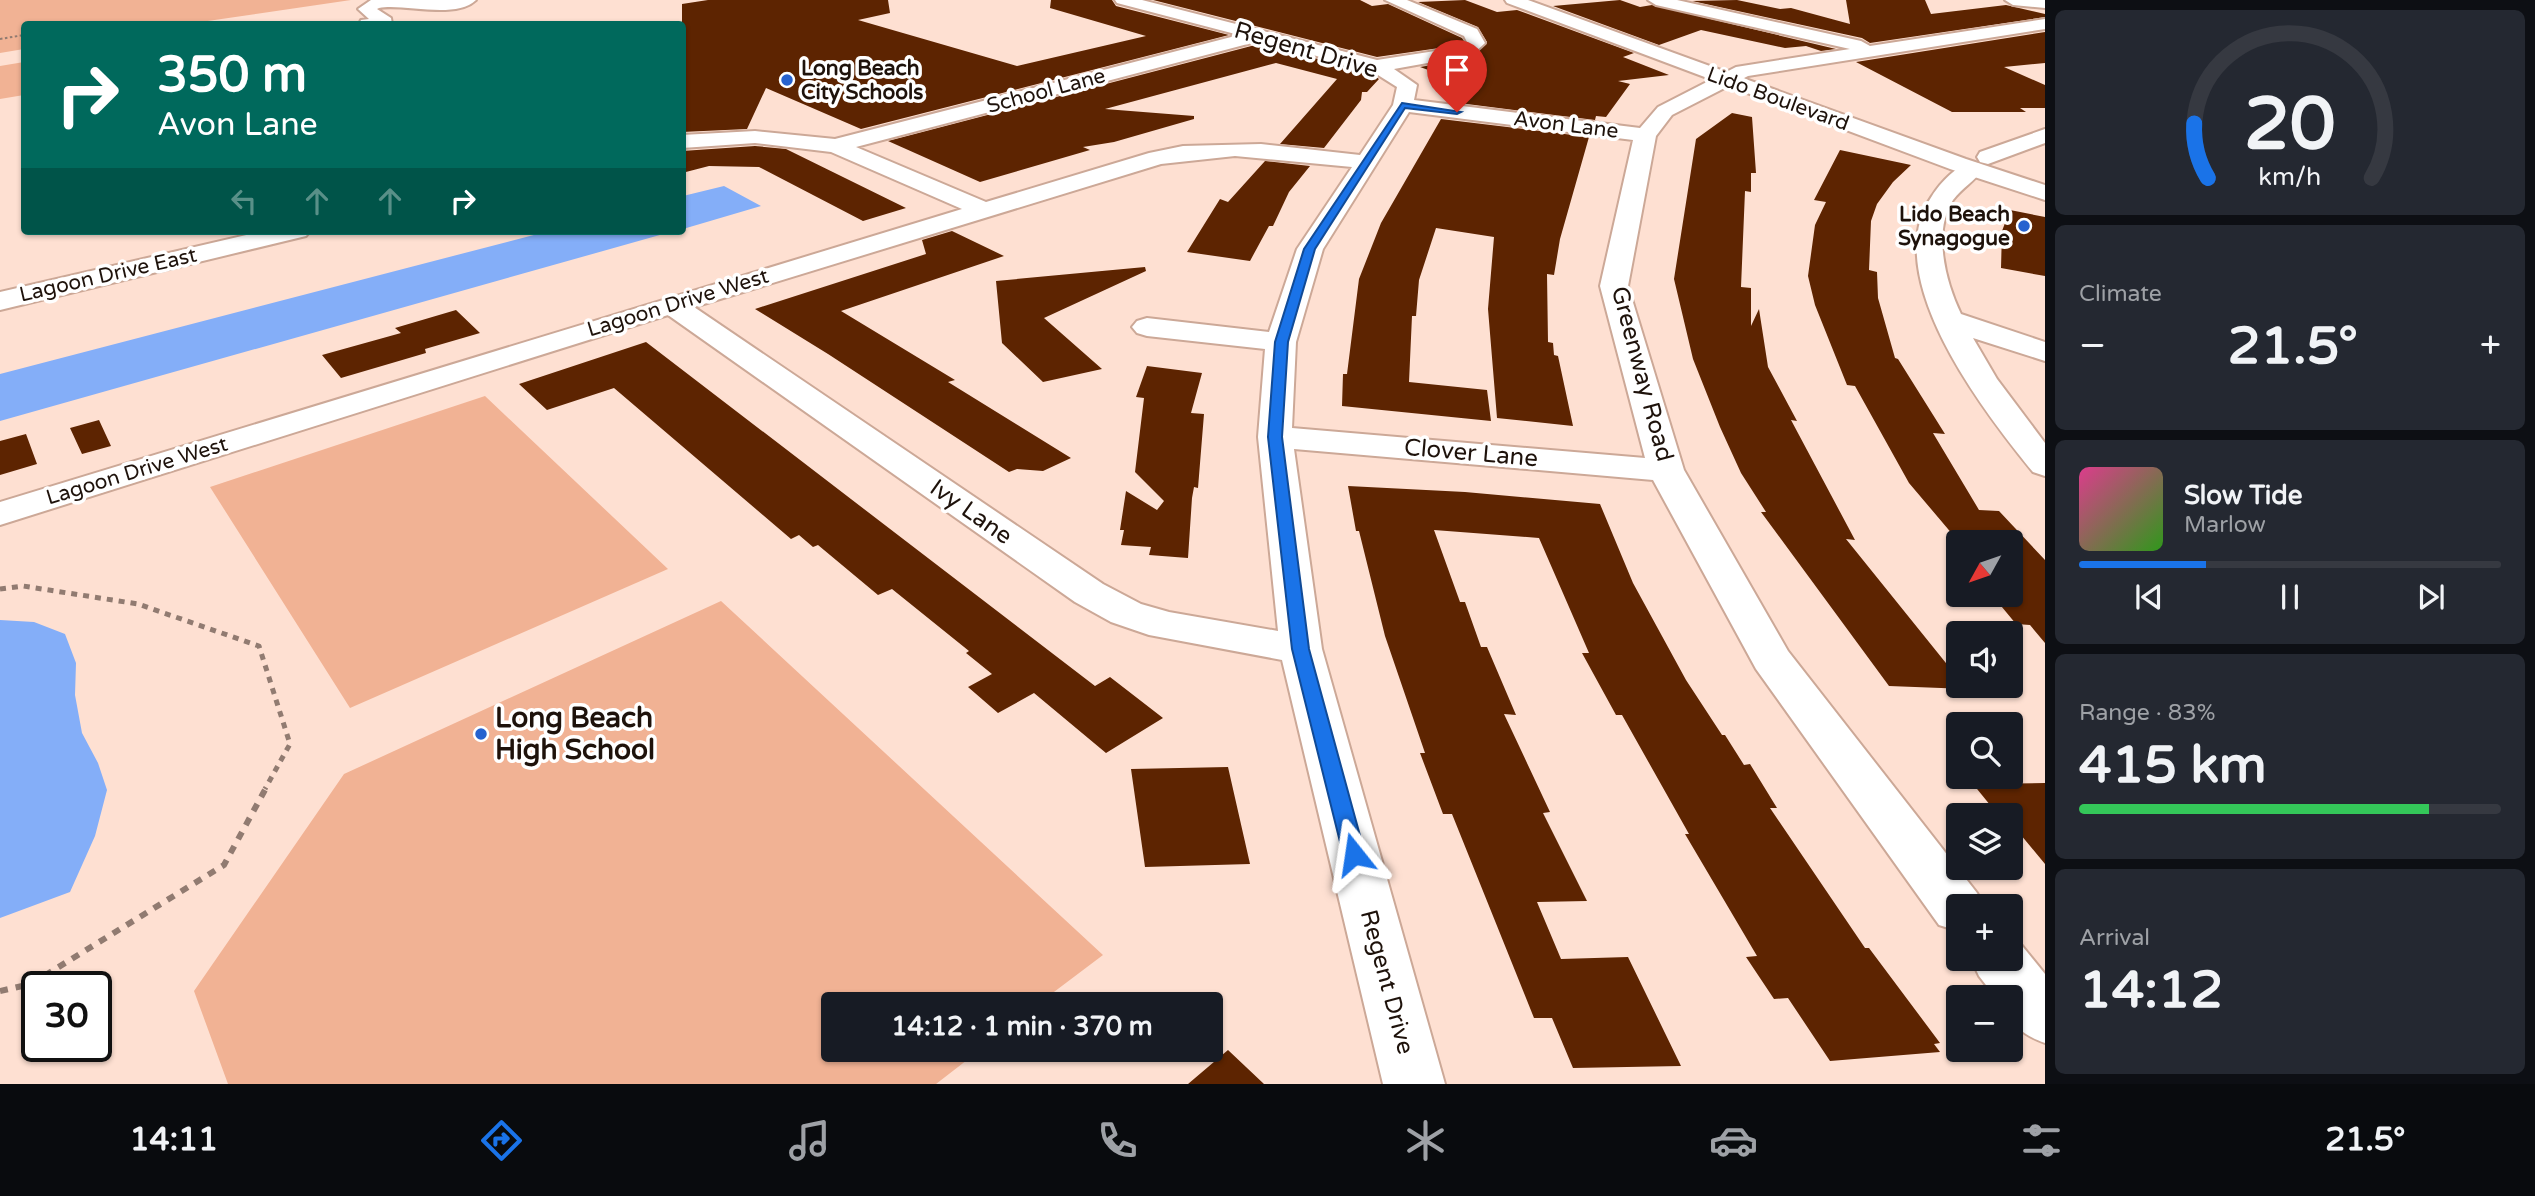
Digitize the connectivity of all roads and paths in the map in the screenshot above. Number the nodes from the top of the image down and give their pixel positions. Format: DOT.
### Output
graph roads {
  1 [pos="396,0"];
  2 [pos="467,0"];
  3 [pos="1123,0"];
  4 [pos="1393,0"];
  5 [pos="1513,0"];
  6 [pos="1546,0"];
  7 [pos="1656,0"];
  8 [pos="2013,0"];
  9 [pos="2045,3"];
  10 [pos="375,21"];
  11 [pos="2045,24"];
  12 [pos="21,36"];
  13 [pos="1258,36"];
  14 [pos="0,39"];
  15 [pos="1877,50"];
  16 [pos="1377,66"];
  17 [pos="1736,76"];
  18 [pos="1402,105"];
  19 [pos="1645,135"];
  20 [pos="2045,135"];
  21 [pos="686,142"];
  22 [pos="835,146"];
  23 [pos="1365,162"];
  24 [pos="1980,163"];
  25 [pos="2045,176"];
  26 [pos="2045,193"];
  27 [pos="986,211"];
  28 [pos="280,235"];
  29 [pos="0,301"];
  30 [pos="672,305"];
  31 [pos="1949,320"];
  32 [pos="1147,327"];
  33 [pos="1281,342"];
  34 [pos="2045,352"];
  35 [pos="1275,437"];
  36 [pos="2045,465"];
  37 [pos="1666,470"];
  38 [pos="0,514"];
  39 [pos="0,589"];
  40 [pos="1301,649"];
  41 [pos="1947,894"];
  42 [pos="2008,971"];
  43 [pos="0,991"];
  44 [pos="2045,1017"];
  45 [pos="1414,1084"];
  1 -- 2 [label="main road"];
  1 -- 10 [label="main road"];
  3 -- 13 [label="main road, Regent Drive"];
  4 -- 16 [label="main road"];
  5 -- 17 [label="main road, Lido Boulevard"];
  6 -- 17 [label="main road, Lido Boulevard"];
  7 -- 15 [label="main road"];
  8 -- 9 [label="main road"];
  11 -- 15 [label="main road"];
  12 -- 14 [label="path"];
  13 -- 16 [label="main road, Regent Drive"];
  13 -- 22 [label="main road, School Lane"];
  15 -- 17 [label="main road"];
  16 -- 18 [label="main road, Regent Drive"];
  17 -- 19 [label="main road"];
  17 -- 24 [label="main road, Lido Boulevard"];
  18 -- 19 [label="main road, Avon Lane"];
  18 -- 23 [label="main road, Regent Drive"];
  19 -- 37 [label="main road, Greenway Road"];
  20 -- 24 [label="main road"];
  21 -- 22 [label="main road"];
  22 -- 27 [label="main road"];
  23 -- 27 [label="main road, Lagoon Drive West"];
  23 -- 33 [label="main road, Regent Drive"];
  24 -- 25 [label="main road, Lido Boulevard"];
  24 -- 26 [label="main road, Lido Boulevard"];
  24 -- 31 [label="main road"];
  27 -- 30 [label="main road, Lagoon Drive West"];
  28 -- 29 [label="main road, Lagoon Drive East"];
  30 -- 38 [label="main road, Lagoon Drive West"];
  30 -- 40 [label="main road, Ivy Lane"];
  31 -- 34 [label="main road"];
  31 -- 36 [label="main road"];
  32 -- 33 [label="main road"];
  33 -- 35 [label="main road, Regent Drive"];
  35 -- 37 [label="main road, Clover Lane"];
  35 -- 40 [label="main road, Regent Drive"];
  37 -- 41 [label="main road, Greenway Road"];
  39 -- 43 [label="path"];
  40 -- 45 [label="main road, Regent Drive"];
  42 -- 44 [label="main road"];
}
